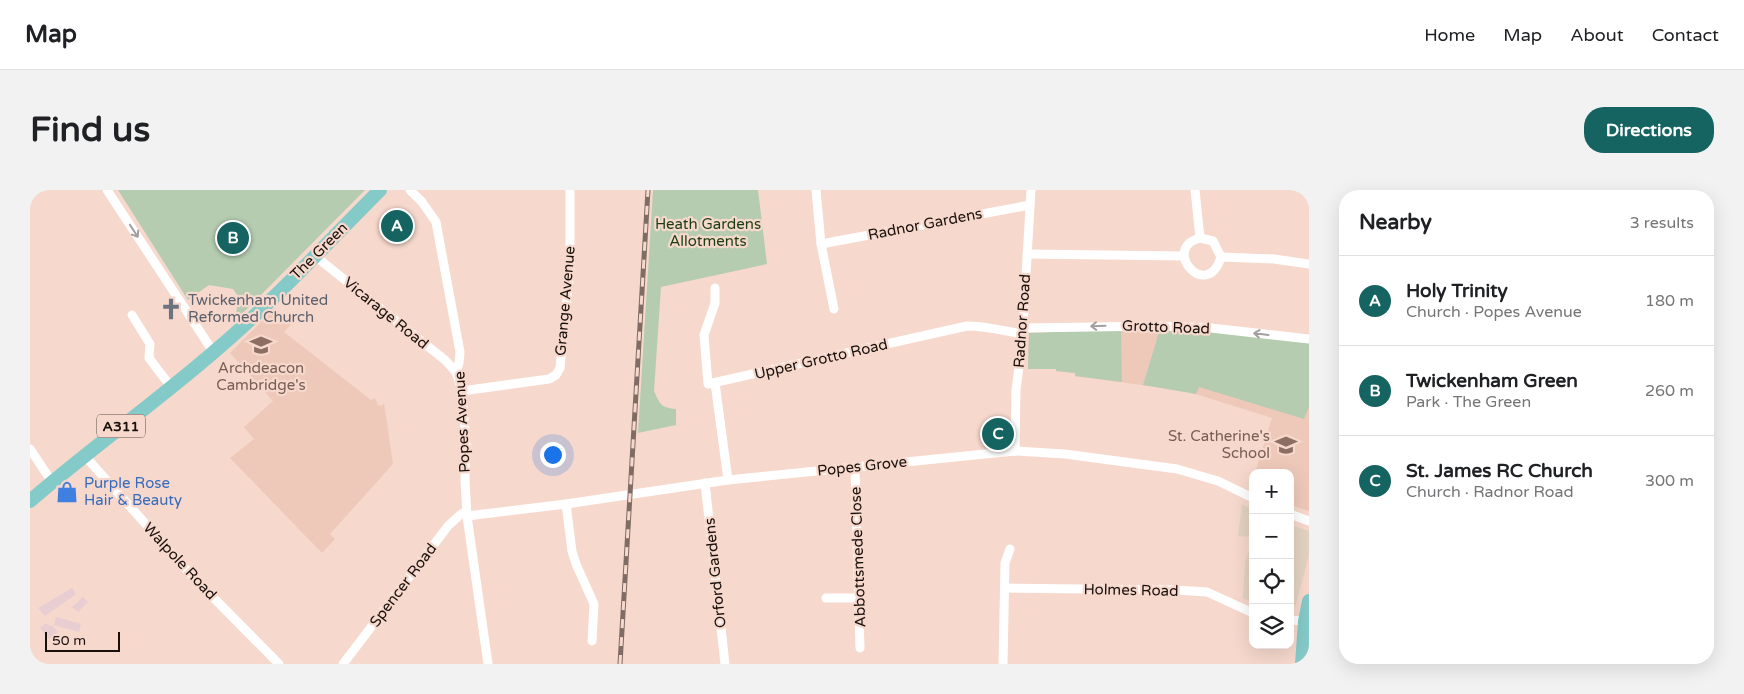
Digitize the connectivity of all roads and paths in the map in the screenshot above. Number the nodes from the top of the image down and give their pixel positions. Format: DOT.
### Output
graph roads {
  1 [pos="107,190"];
  2 [pos="380,190"];
  3 [pos="410,190"];
  4 [pos="570,190"];
  5 [pos="816,190"];
  6 [pos="1031,190"];
  7 [pos="1195,190"];
  8 [pos="1030,205"];
  9 [pos="1200,238"];
  10 [pos="821,244"];
  11 [pos="1027,254"];
  12 [pos="315,256"];
  13 [pos="1184,256"];
  14 [pos="1221,256"];
  15 [pos="1309,264"];
  16 [pos="715,288"];
  17 [pos="834,309"];
  18 [pos="132,315"];
  19 [pos="1023,331"];
  20 [pos="1309,339"];
  21 [pos="214,353"];
  22 [pos="456,372"];
  23 [pos="715,382"];
  24 [pos="171,387"];
  25 [pos="462,391"];
  26 [pos="30,448"];
  27 [pos="1015,451"];
  28 [pos="84,455"];
  29 [pos="855,467"];
  30 [pos="728,480"];
  31 [pos="52,482"];
  32 [pos="705,483"];
  33 [pos="1249,496"];
  34 [pos="30,501"];
  35 [pos="566,504"];
  36 [pos="467,514"];
  37 [pos="1294,515"];
  38 [pos="1309,520"];
  39 [pos="1010,550"];
  40 [pos="1005,588"];
  41 [pos="826,598"];
  42 [pos="860,598"];
  43 [pos="1309,601"];
  44 [pos="1249,611"];
  45 [pos="1294,620"];
  46 [pos="1306,620"];
  47 [pos="592,641"];
  48 [pos="860,648"];
  49 [pos="279,664"];
  50 [pos="343,664"];
  51 [pos="488,664"];
  52 [pos="725,664"];
  53 [pos="1002,664"];
  54 [pos="1302,664"];
  1 -- 21 [label="street, one-way"];
  2 -- 12 [label="main road, The Green / A311"];
  3 -- 22 [label="street, Popes Avenue"];
  4 -- 25 [label="street, Grange Avenue"];
  5 -- 10 [label="street"];
  6 -- 8 [label="street, Radnor Road"];
  7 -- 9 [label="street"];
  8 -- 10 [label="street, Radnor Gardens"];
  8 -- 11 [label="street, Radnor Road"];
  9 -- 13 [label="street"];
  9 -- 14 [label="street"];
  10 -- 17 [label="street"];
  11 -- 13 [label="street"];
  11 -- 19 [label="street, Radnor Road"];
  12 -- 21 [label="main road, The Green / A311"];
  12 -- 22 [label="street, Vicarage Road"];
  13 -- 14 [label="street"];
  14 -- 15 [label="street"];
  16 -- 23 [label="street"];
  18 -- 24 [label="street"];
  20 -- 19 [label="street, Grotto Road, one-way"];
  19 -- 23 [label="street, Upper Grotto Road"];
  19 -- 27 [label="street, Radnor Road"];
  21 -- 24 [label="main road, A311"];
  22 -- 25 [label="street, Popes Avenue"];
  23 -- 30 [label="street"];
  24 -- 28 [label="main road, A311"];
  25 -- 36 [label="street, Popes Avenue"];
  26 -- 31 [label="street"];
  27 -- 29 [label="street, Popes Grove"];
  27 -- 33 [label="street, Popes Grove"];
  28 -- 31 [label="main road, A311"];
  28 -- 49 [label="street, Walpole Road"];
  29 -- 30 [label="street, Popes Grove"];
  29 -- 42 [label="street, Abbottsmede Close"];
  30 -- 32 [label="street, Popes Grove"];
  31 -- 34 [label="main road, A311"];
  32 -- 35 [label="street, Popes Grove"];
  32 -- 52 [label="street, Orford Gardens"];
  35 -- 36 [label="street, Popes Grove"];
  35 -- 47 [label="street"];
  36 -- 50 [label="street, Spencer Road"];
  36 -- 51 [label="street, Popes Avenue"];
  37 -- 38 [label="street"];
  39 -- 40 [label="street"];
  40 -- 44 [label="street, Holmes Road"];
  40 -- 53 [label="street"];
  41 -- 42 [label="street"];
  42 -- 48 [label="street, Abbottsmede Close"];
  43 -- 46 [label="main road"];
  45 -- 46 [label="street"];
  46 -- 54 [label="main road"];
}
